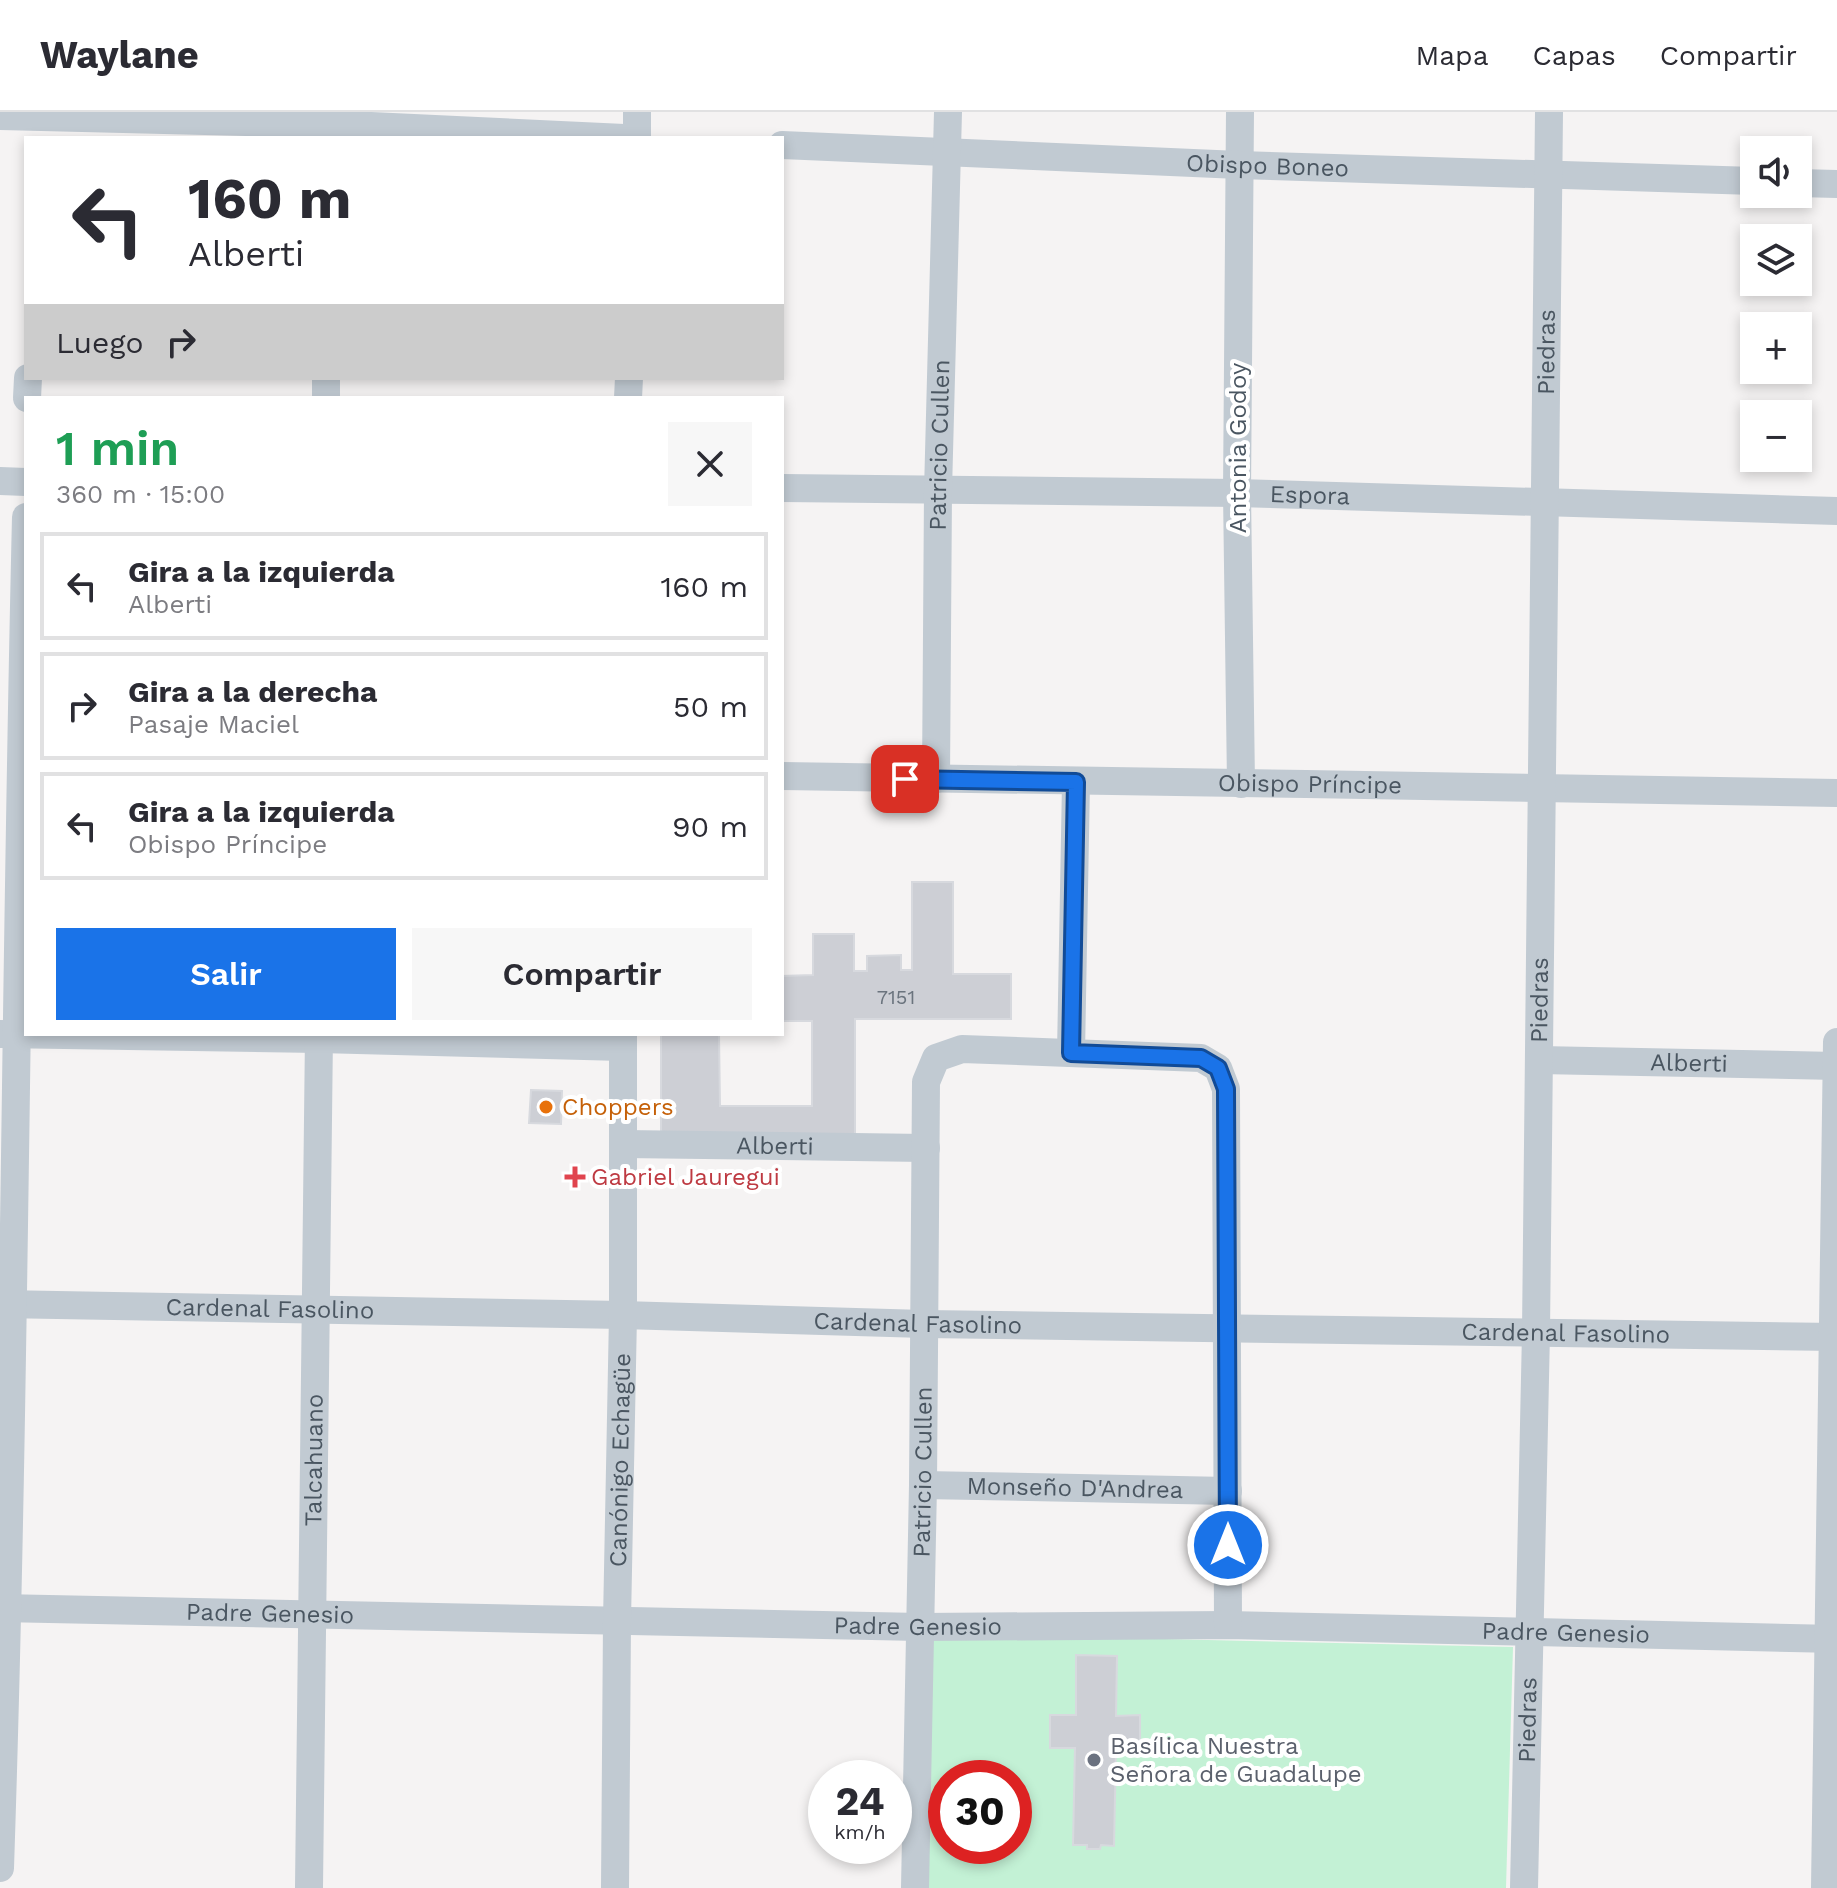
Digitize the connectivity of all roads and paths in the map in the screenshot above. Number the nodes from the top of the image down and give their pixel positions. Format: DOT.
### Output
graph roads {
  1 [pos="637,112"];
  2 [pos="948,112"];
  3 [pos="1240,112"];
  4 [pos="1549,112"];
  5 [pos="0,116"];
  6 [pos="29,122"];
  7 [pos="329,125"];
  8 [pos="579,136"];
  9 [pos="637,136"];
  10 [pos="784,145"];
  11 [pos="948,152"];
  12 [pos="1239,165"];
  13 [pos="1548,173"];
  14 [pos="1740,180"];
  15 [pos="1812,183"];
  16 [pos="1837,184"];
  17 [pos="0,481"];
  18 [pos="24,482"];
  19 [pos="784,488"];
  20 [pos="938,491"];
  21 [pos="1237,493"];
  22 [pos="1545,502"];
  23 [pos="1837,511"];
  24 [pos="24,561"];
  25 [pos="15,761"];
  26 [pos="784,776"];
  27 [pos="936,779"];
  28 [pos="1076,782"];
  29 [pos="1241,784"];
  30 [pos="1542,786"];
  31 [pos="1837,793"];
  32 [pos="8,1034"];
  33 [pos="319,1036"];
  34 [pos="623,1041"];
  35 [pos="1837,1042"];
  36 [pos="1071,1053"];
  37 [pos="1539,1060"];
  38 [pos="1837,1066"];
  39 [pos="623,1144"];
  40 [pos="926,1148"];
  41 [pos="6,1304"];
  42 [pos="316,1310"];
  43 [pos="623,1315"];
  44 [pos="924,1324"];
  45 [pos="1227,1327"];
  46 [pos="1536,1332"];
  47 [pos="1835,1337"];
  48 [pos="923,1485"];
  49 [pos="1228,1491"];
  50 [pos="4,1608"];
  51 [pos="314,1616"];
  52 [pos="617,1621"];
  53 [pos="1228,1625"];
  54 [pos="920,1627"];
  55 [pos="1530,1632"];
  56 [pos="1833,1638"];
  57 [pos="0,1868"];
  58 [pos="309,1888"];
  59 [pos="615,1888"];
  60 [pos="915,1888"];
  61 [pos="1524,1888"];
  62 [pos="1825,1888"];
  1 -- 9 [label="street"];
  2 -- 11 [label="street, Patricio Cullen"];
  3 -- 12 [label="street, Antonia Godoy"];
  4 -- 13 [label="street, Piedras"];
  5 -- 6 [label="street"];
  6 -- 7 [label="street"];
  7 -- 8 [label="street"];
  10 -- 11 [label="street, Obispo Boneo"];
  11 -- 12 [label="street, Obispo Boneo"];
  11 -- 20 [label="street, Patricio Cullen"];
  12 -- 13 [label="street, Obispo Boneo"];
  12 -- 21 [label="street, Antonia Godoy"];
  13 -- 14 [label="street, Obispo Boneo"];
  13 -- 22 [label="street, Piedras"];
  15 -- 16 [label="street"];
  17 -- 18 [label="street"];
  19 -- 20 [label="street, Espora"];
  20 -- 21 [label="street, Espora"];
  20 -- 27 [label="street, Patricio Cullen"];
  21 -- 22 [label="street, Espora"];
  21 -- 29 [label="street, Antonia Godoy"];
  22 -- 23 [label="street, Espora"];
  22 -- 30 [label="street, Piedras"];
  24 -- 25 [label="street"];
  25 -- 32 [label="street"];
  26 -- 27 [label="street, Obispo Príncipe"];
  27 -- 28 [label="street, Obispo Príncipe"];
  28 -- 29 [label="street, Obispo Príncipe"];
  28 -- 36 [label="street"];
  29 -- 30 [label="street, Obispo Príncipe"];
  30 -- 31 [label="street, Obispo Príncipe"];
  30 -- 37 [label="street, Piedras"];
  32 -- 41 [label="street"];
  33 -- 34 [label="street"];
  33 -- 42 [label="street, Talcahuano"];
  34 -- 39 [label="street, Canónigo Echagüe"];
  35 -- 38 [label="street"];
  36 -- 40 [label="street, Patricio Cullen"];
  36 -- 45 [label="street"];
  37 -- 38 [label="street, Alberti"];
  37 -- 46 [label="street, Piedras"];
  38 -- 47 [label="street"];
  39 -- 40 [label="street, Alberti"];
  39 -- 43 [label="street, Canónigo Echagüe"];
  40 -- 44 [label="street, Patricio Cullen"];
  41 -- 42 [label="street, Cardenal Fasolino"];
  41 -- 50 [label="street"];
  42 -- 43 [label="street, Cardenal Fasolino"];
  42 -- 51 [label="street, Talcahuano"];
  43 -- 44 [label="street, Cardenal Fasolino"];
  43 -- 52 [label="street, Canónigo Echagüe"];
  44 -- 45 [label="street, Cardenal Fasolino"];
  44 -- 48 [label="street, Patricio Cullen"];
  45 -- 46 [label="street, Cardenal Fasolino"];
  45 -- 49 [label="street"];
  46 -- 47 [label="street, Cardenal Fasolino"];
  46 -- 55 [label="street, Piedras"];
  47 -- 56 [label="street"];
  48 -- 49 [label="street, Monseño D'Andrea"];
  48 -- 54 [label="street, Patricio Cullen"];
  49 -- 53 [label="street"];
  50 -- 51 [label="street, Padre Genesio"];
  50 -- 57 [label="street"];
  51 -- 52 [label="street, Padre Genesio"];
  51 -- 58 [label="street, Talcahuano"];
  52 -- 54 [label="street, Padre Genesio"];
  52 -- 59 [label="street, Canónigo Echagüe"];
  53 -- 54 [label="street, Padre Genesio"];
  53 -- 55 [label="street, Padre Genesio"];
  54 -- 60 [label="street, Patricio Cullen"];
  55 -- 56 [label="street, Padre Genesio"];
  55 -- 61 [label="street, Piedras"];
  56 -- 62 [label="street"];
}
